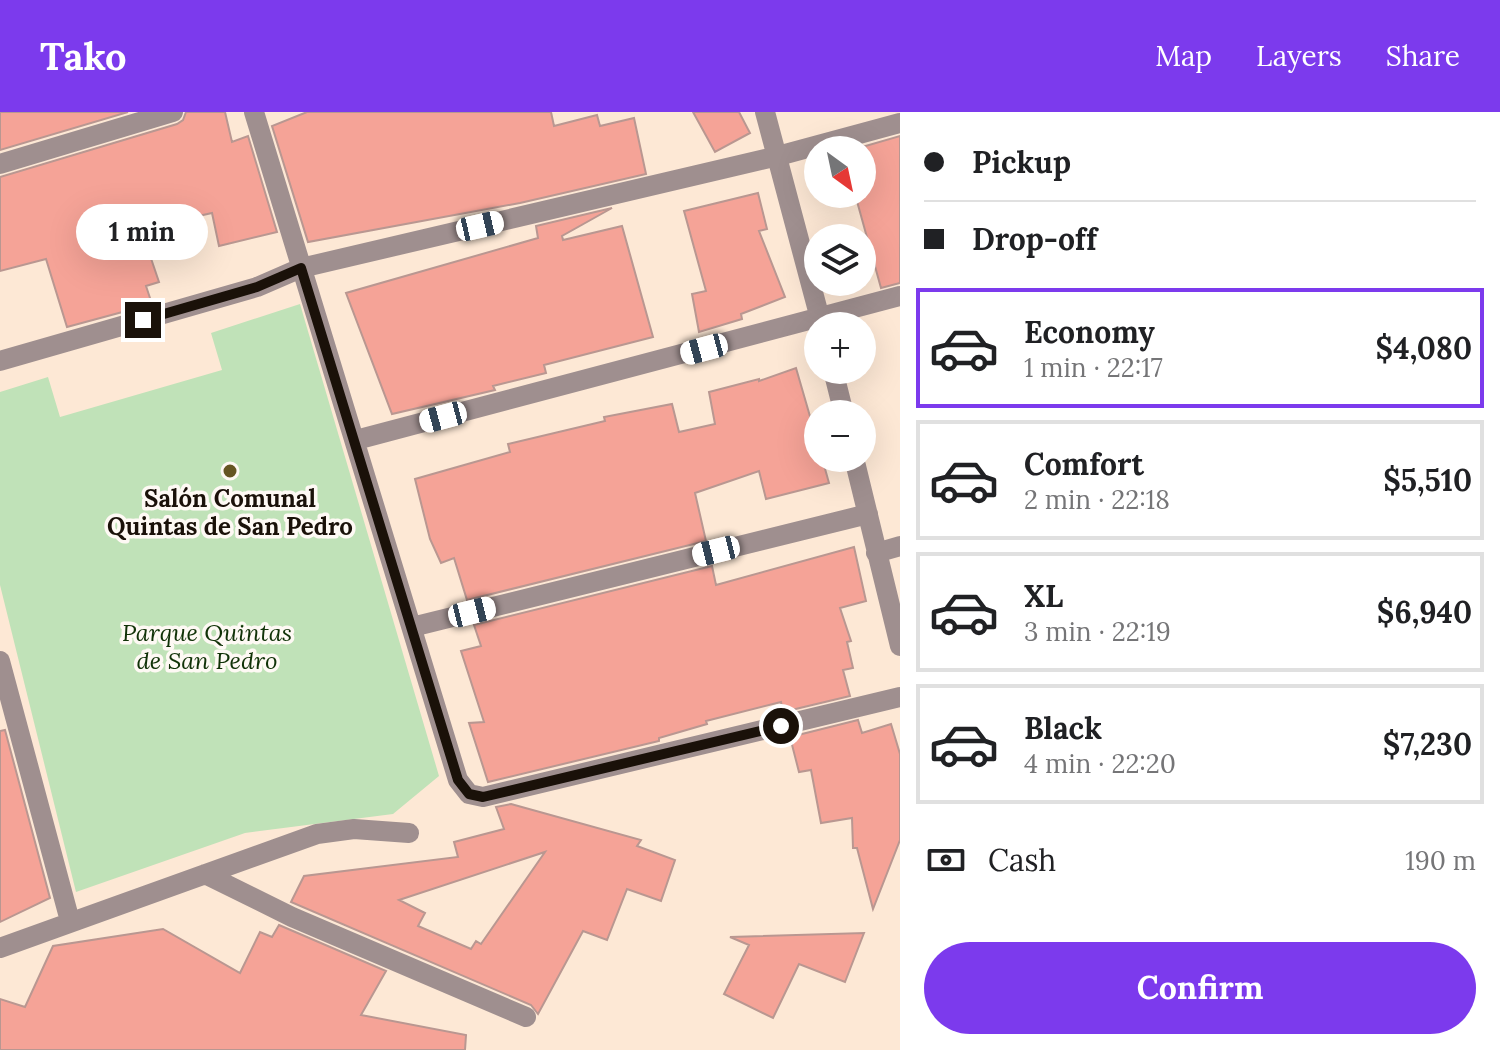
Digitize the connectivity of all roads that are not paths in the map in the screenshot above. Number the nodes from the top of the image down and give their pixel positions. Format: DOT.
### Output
graph roads {
  1 [pos="173,112"];
  2 [pos="254,112"];
  3 [pos="765,112"];
  4 [pos="900,123"];
  5 [pos="778,156"];
  6 [pos="0,164"];
  7 [pos="301,268"];
  8 [pos="900,296"];
  9 [pos="818,312"];
  10 [pos="851,312"];
  11 [pos="804,326"];
  12 [pos="0,361"];
  13 [pos="356,440"];
  14 [pos="858,472"];
  15 [pos="868,514"];
  16 [pos="900,546"];
  17 [pos="876,553"];
  18 [pos="412,627"];
  19 [pos="900,646"];
  20 [pos="0,661"];
  21 [pos="900,697"];
  22 [pos="9,734"];
  23 [pos="409,833"];
  24 [pos="205,874"];
  25 [pos="70,921"];
  26 [pos="0,948"];
  27 [pos="526,1017"];
  1 -- 6 [label="street"];
  2 -- 7 [label="street"];
  3 -- 5 [label="street"];
  4 -- 5 [label="street"];
  5 -- 7 [label="street"];
  5 -- 9 [label="street"];
  7 -- 12 [label="street"];
  7 -- 13 [label="street"];
  8 -- 10 [label="street"];
  11 -- 13 [label="street"];
  13 -- 18 [label="street"];
  14 -- 15 [label="street"];
  15 -- 17 [label="street"];
  15 -- 18 [label="street"];
  16 -- 17 [label="street"];
  17 -- 19 [label="street"];
  18 -- 21 [label="street"];
  20 -- 22 [label="street"];
  22 -- 25 [label="street"];
  23 -- 24 [label="street"];
  24 -- 25 [label="street"];
  24 -- 27 [label="street"];
  25 -- 26 [label="street"];
}
